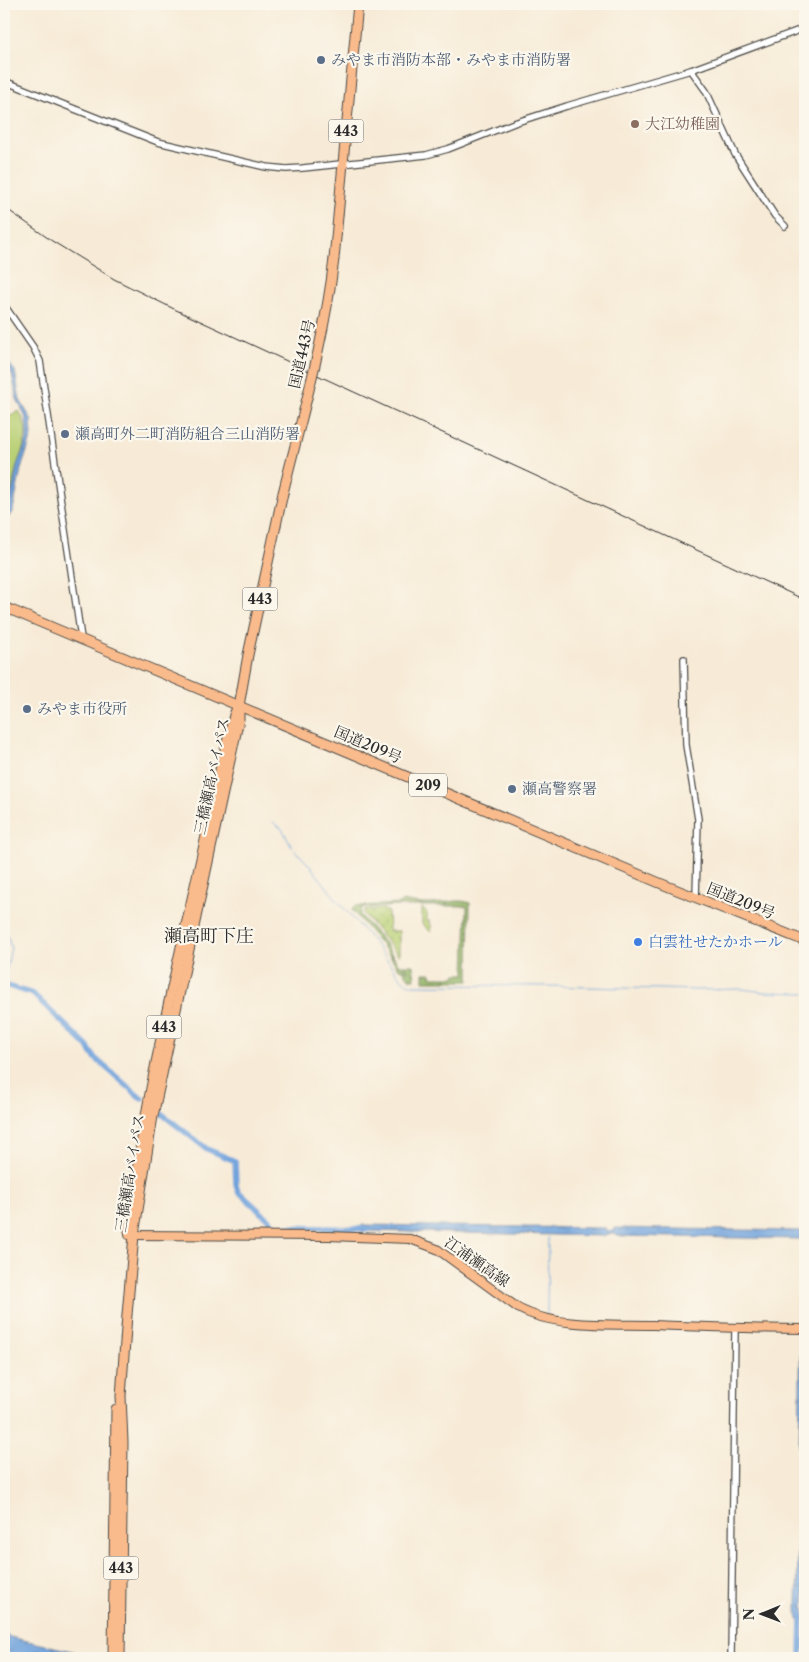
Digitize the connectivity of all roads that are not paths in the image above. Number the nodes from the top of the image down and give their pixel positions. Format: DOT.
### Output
graph roads {
  1 [pos="358,4"];
  2 [pos="805,28"];
  3 [pos="691,70"];
  4 [pos="4,81"];
  5 [pos="343,164"];
  6 [pos="785,226"];
  7 [pos="4,305"];
  8 [pos="4,607"];
  9 [pos="81,638"];
  10 [pos="684,659"];
  11 [pos="239,706"];
  12 [pos="696,898"];
  13 [pos="805,941"];
  14 [pos="131,1235"];
  15 [pos="735,1328"];
  16 [pos="803,1329"];
  17 [pos="119,1479"];
  18 [pos="113,1658"];
  19 [pos="120,1658"];
  20 [pos="731,1658"];
  1 -- 5 [label="highway, 国道443号 / 443"];
  2 -- 3 [label="street"];
  3 -- 5 [label="street"];
  3 -- 6 [label="street"];
  4 -- 5 [label="street"];
  5 -- 11 [label="highway, 国道443号 / 443, bridge"];
  7 -- 9 [label="street"];
  8 -- 9 [label="highway, 国道209号 / 209"];
  9 -- 11 [label="highway, 国道209号 / 209"];
  10 -- 12 [label="street"];
  11 -- 12 [label="highway, 国道209号 / 209"];
  11 -- 14 [label="highway, 三橋瀬高バイパス / 443"];
  12 -- 13 [label="highway, 国道209号 / 209"];
  14 -- 15 [label="main road, 江浦瀬高線"];
  14 -- 17 [label="highway, 三橋瀬高バイパス / 443"];
  15 -- 16 [label="main road, 江浦瀬高線"];
  15 -- 20 [label="street"];
  17 -- 18 [label="highway, 三橋瀬高バイパス / 443"];
  17 -- 19 [label="highway, 三橋瀬高バイパス / 443"];
}
